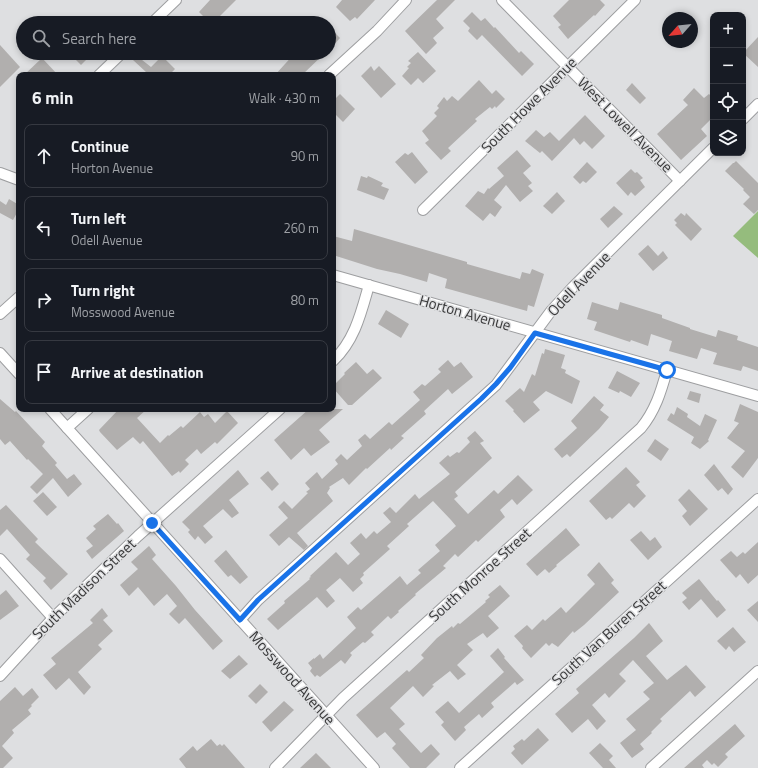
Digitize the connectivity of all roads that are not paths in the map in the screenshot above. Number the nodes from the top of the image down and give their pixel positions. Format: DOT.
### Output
graph roads {
  1 [pos="176,0"];
  2 [pos="406,0"];
  3 [pos="502,0"];
  4 [pos="635,0"];
  5 [pos="159,16"];
  6 [pos="115,60"];
  7 [pos="568,67"];
  8 [pos="102,72"];
  9 [pos="332,72"];
  10 [pos="758,104"];
  11 [pos="746,116"];
  12 [pos="710,151"];
  13 [pos="0,173"];
  14 [pos="16,179"];
  15 [pos="680,181"];
  16 [pos="423,210"];
  17 [pos="336,276"];
  18 [pos="369,285"];
  19 [pos="16,300"];
  20 [pos="0,314"];
  21 [pos="535,333"];
  22 [pos="0,353"];
  23 [pos="336,358"];
  24 [pos="667,370"];
  25 [pos="16,371"];
  26 [pos="758,396"];
  27 [pos="53,412"];
  28 [pos="85,412"];
  29 [pos="277,412"];
  30 [pos="67,428"];
  31 [pos="758,499"];
  32 [pos="152,523"];
  33 [pos="0,559"];
  34 [pos="53,618"];
  35 [pos="240,620"];
  36 [pos="758,671"];
  37 [pos="0,676"];
  38 [pos="326,715"];
  39 [pos="275,768"];
  40 [pos="374,768"];
  41 [pos="460,768"];
  42 [pos="651,768"];
  1 -- 5 [label="street"];
  2 -- 9 [label="street"];
  3 -- 7 [label="street, West Lowell Avenue"];
  4 -- 7 [label="street, South Howe Avenue"];
  6 -- 8 [label="street"];
  7 -- 15 [label="street, West Lowell Avenue"];
  7 -- 16 [label="street, South Howe Avenue"];
  10 -- 11 [label="street"];
  12 -- 15 [label="street, Odell Avenue"];
  13 -- 14 [label="street"];
  15 -- 21 [label="street, Odell Avenue"];
  17 -- 18 [label="street, Horton Avenue"];
  18 -- 21 [label="street, Horton Avenue"];
  18 -- 23 [label="street"];
  19 -- 20 [label="street"];
  21 -- 24 [label="street, Horton Avenue"];
  21 -- 35 [label="street, Odell Avenue"];
  22 -- 25 [label="street"];
  24 -- 26 [label="street, Horton Avenue"];
  24 -- 38 [label="street, South Monroe Street"];
  27 -- 30 [label="street, Mosswood Avenue"];
  28 -- 30 [label="street"];
  29 -- 32 [label="street, South Madison Street"];
  30 -- 32 [label="street, Mosswood Avenue"];
  31 -- 41 [label="street, South Van Buren Street"];
  32 -- 34 [label="street, South Madison Street"];
  32 -- 35 [label="street, Mosswood Avenue"];
  33 -- 34 [label="street"];
  34 -- 37 [label="street, South Madison Street"];
  35 -- 38 [label="street, Mosswood Avenue"];
  36 -- 42 [label="street"];
  38 -- 39 [label="street, South Monroe Street"];
  38 -- 40 [label="street, Mosswood Avenue"];
}
